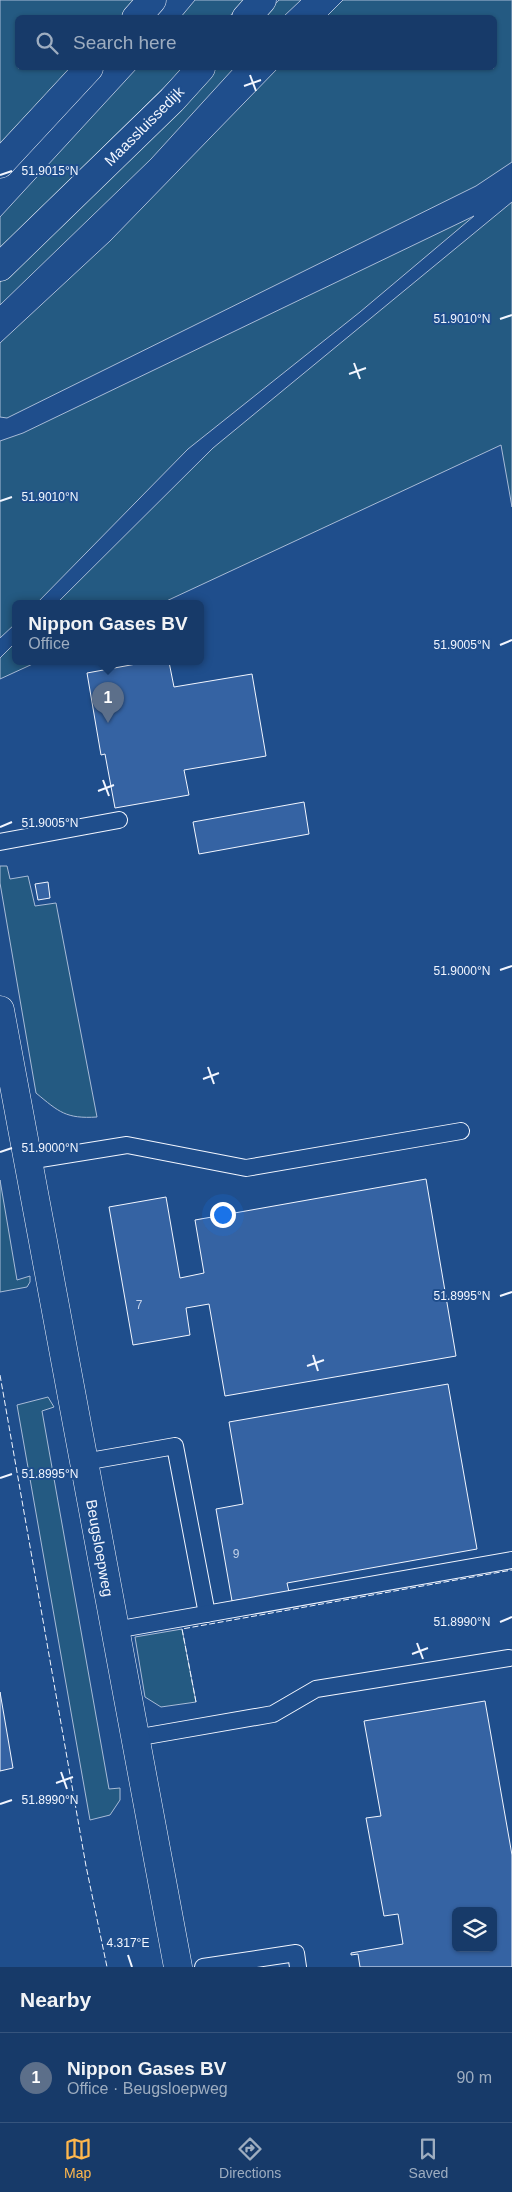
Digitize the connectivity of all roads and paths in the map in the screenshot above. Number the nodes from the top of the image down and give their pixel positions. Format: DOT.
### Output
graph roads {
  1 [pos="152,0"];
  2 [pos="262,0"];
  3 [pos="139,15"];
  4 [pos="249,15"];
  5 [pos="87,70"];
  6 [pos="199,70"];
  7 [pos="0,164"];
  8 [pos="0,267"];
  9 [pos="119,820"];
  10 [pos="0,842"];
  11 [pos="0,1010"];
  12 [pos="462,1131"];
  13 [pos="28,1161"];
  14 [pos="84,1462"];
  15 [pos="512,1560"];
  16 [pos="207,1614"];
  17 [pos="115,1630"];
  18 [pos="509,1658"];
  19 [pos="135,1738"];
  20 [pos="178,1967"];
  21 [pos="203,1967"];
  22 [pos="298,1967"];
  1 -- 3 [label="street"];
  2 -- 4 [label="street"];
  5 -- 7 [label="street"];
  6 -- 8 [label="street, Maassluissedijk"];
  9 -- 10 [label="lane"];
  11 -- 13 [label="street, Beugsloepweg"];
  12 -- 13 [label="lane"];
  13 -- 14 [label="street, Beugsloepweg"];
  14 -- 16 [label="lane"];
  14 -- 17 [label="street, Beugsloepweg"];
  15 -- 16 [label="lane"];
  16 -- 17 [label="lane"];
  17 -- 19 [label="street, Beugsloepweg"];
  18 -- 19 [label="lane"];
  19 -- 20 [label="street, Beugsloepweg"];
  21 -- 22 [label="lane"];
}
